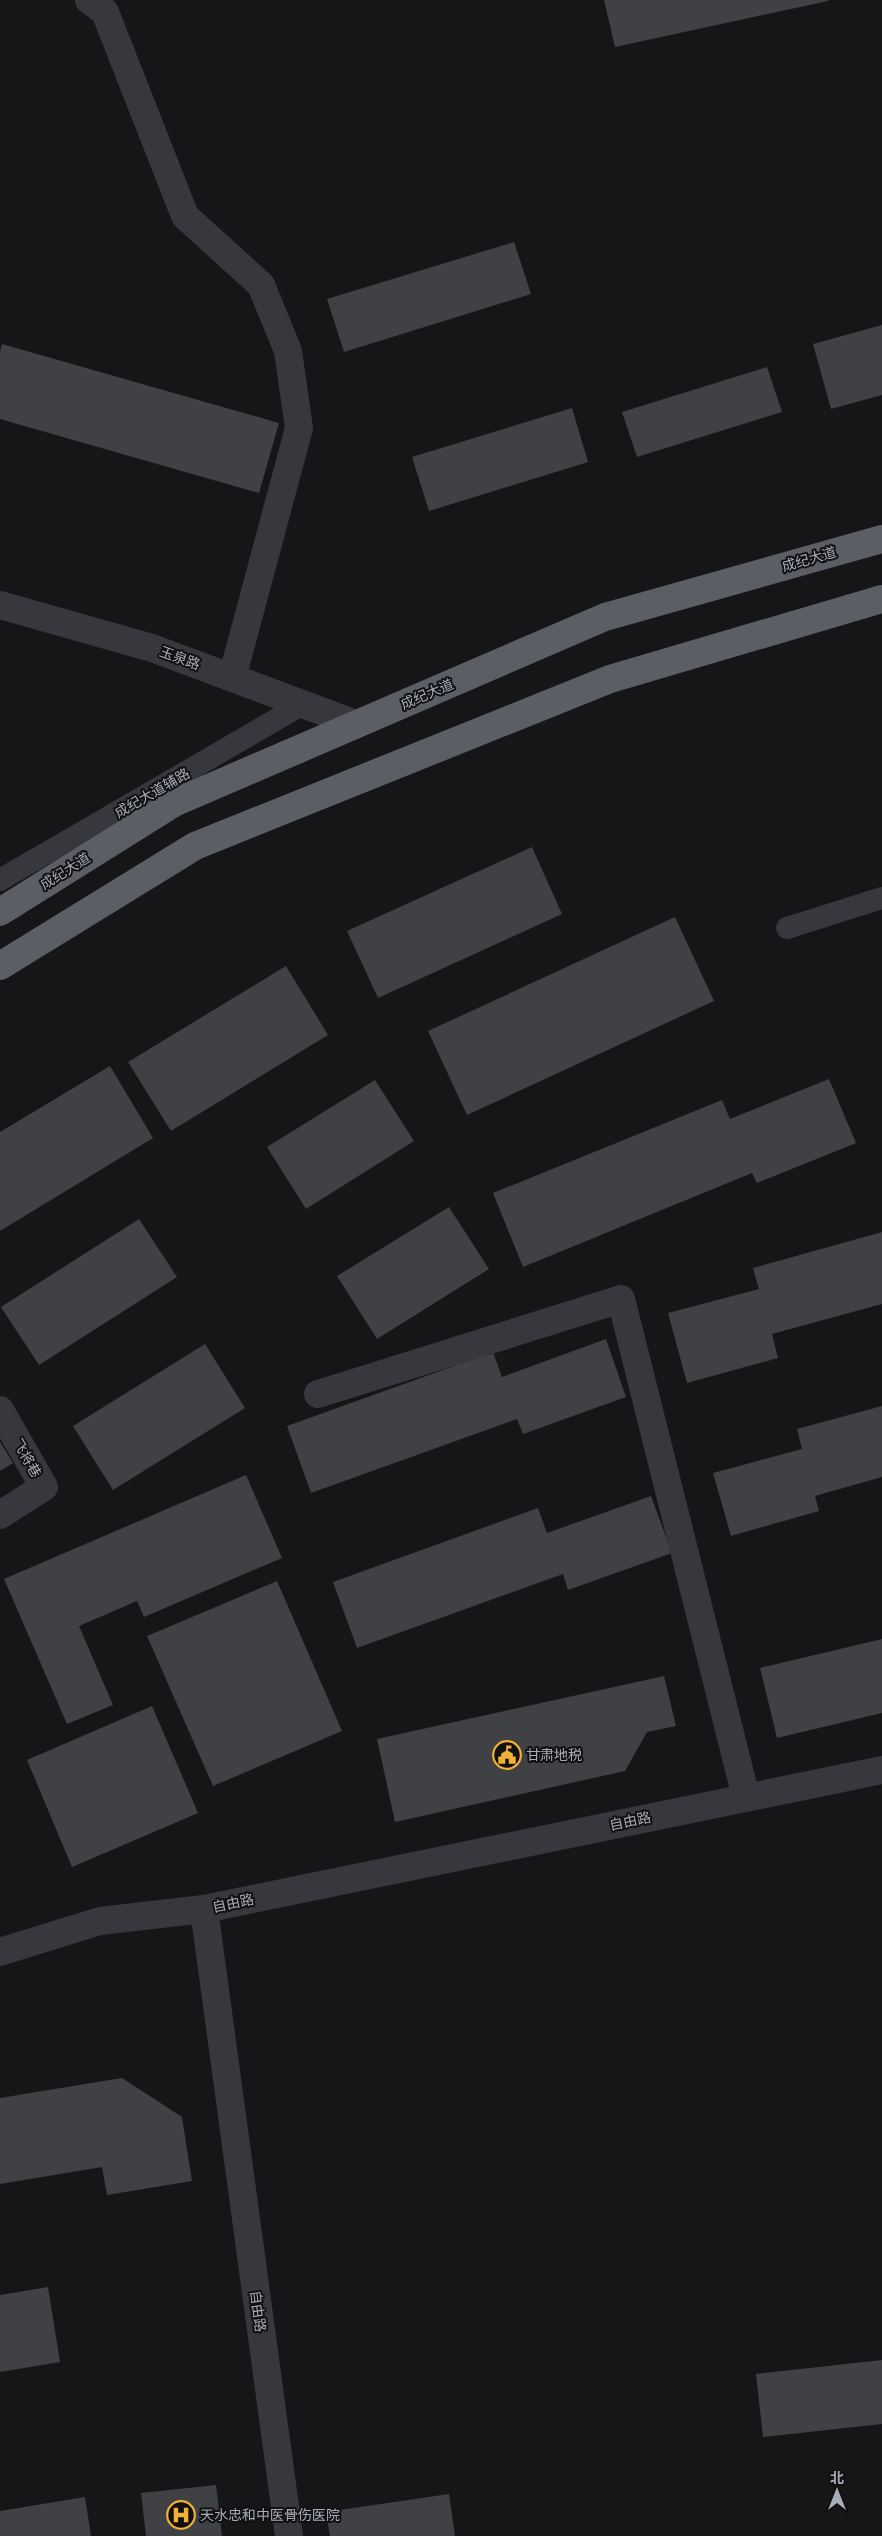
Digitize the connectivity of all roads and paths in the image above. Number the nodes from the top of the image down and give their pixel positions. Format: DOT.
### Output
graph roads {
  1 [pos="89,0"];
  2 [pos="882,539"];
  3 [pos="882,599"];
  4 [pos="0,605"];
  5 [pos="232,678"];
  6 [pos="303,704"];
  7 [pos="356,724"];
  8 [pos="0,880"];
  9 [pos="882,898"];
  10 [pos="0,912"];
  11 [pos="787,928"];
  12 [pos="0,966"];
  13 [pos="318,1394"];
  14 [pos="0,1410"];
  15 [pos="0,1515"];
  16 [pos="882,1770"];
  17 [pos="746,1797"];
  18 [pos="204,1909"];
  19 [pos="0,1952"];
  20 [pos="289,2536"];
  1 -- 5 [label="street"];
  2 -- 7 [label="highway, 成纪大道"];
  3 -- 12 [label="highway"];
  4 -- 5 [label="street, 玉泉路"];
  5 -- 6 [label="street, 玉泉路"];
  6 -- 7 [label="street, 玉泉路"];
  6 -- 8 [label="lane, 成纪大道辅路"];
  7 -- 10 [label="highway, 成纪大道"];
  9 -- 11 [label="lane"];
  13 -- 17 [label="street"];
  14 -- 15 [label="street, 飞将巷"];
  16 -- 17 [label="street, 自由路"];
  17 -- 18 [label="street, 自由路"];
  18 -- 19 [label="street"];
  18 -- 20 [label="street, 自由路"];
}
